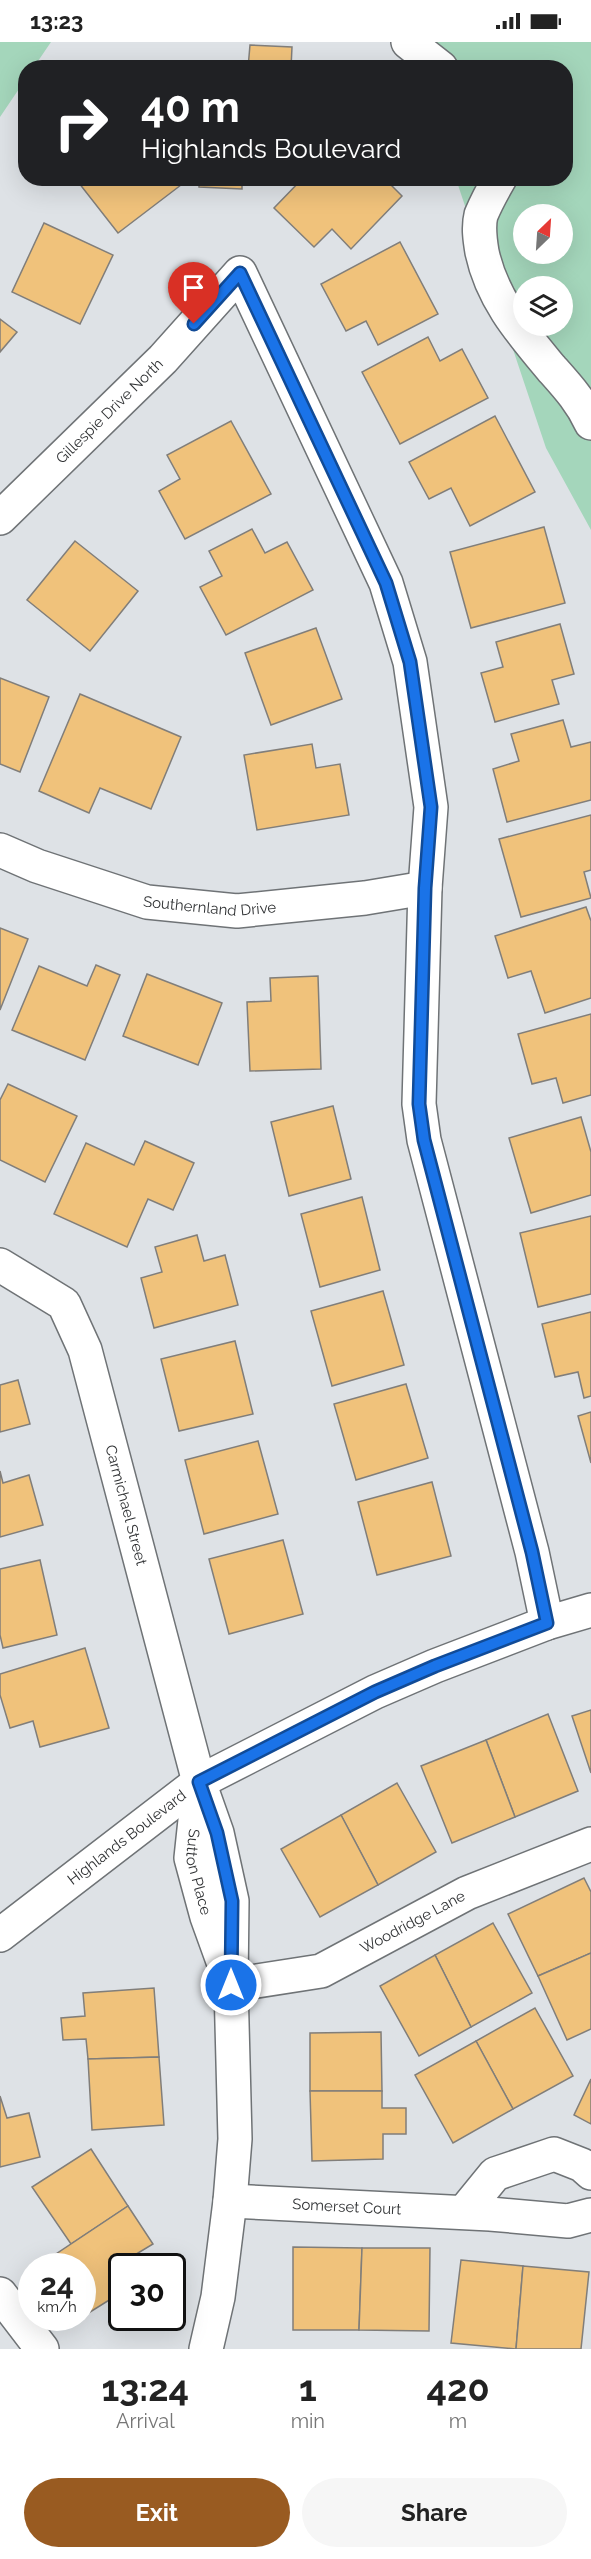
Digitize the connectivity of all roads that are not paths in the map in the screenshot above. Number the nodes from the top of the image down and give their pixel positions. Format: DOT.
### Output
graph roads {
  1 [pos="408,42"];
  2 [pos="431,60"];
  3 [pos="496,186"];
  4 [pos="591,423"];
  5 [pos="0,518"];
  6 [pos="0,850"];
  7 [pos="425,888"];
  8 [pos="0,1265"];
  9 [pos="591,1610"];
  10 [pos="547,1623"];
  11 [pos="199,1782"];
  12 [pos="591,1844"];
  13 [pos="0,1935"];
  14 [pos="231,1985"];
  15 [pos="591,2173"];
  16 [pos="230,2201"];
  17 [pos="464,2212"];
  18 [pos="591,2216"];
  19 [pos="0,2294"];
  20 [pos="42,2349"];
  21 [pos="206,2349"];
  1 -- 2 [label="street"];
  3 -- 4 [label="street"];
  5 -- 7 [label="street, Gillespie Drive North"];
  6 -- 7 [label="street, Southernland Drive"];
  7 -- 10 [label="street, Gillespie Drive North"];
  8 -- 11 [label="street, Carmichael Street"];
  9 -- 10 [label="street, Highlands Boulevard"];
  10 -- 11 [label="street, Highlands Boulevard"];
  11 -- 13 [label="street, Highlands Boulevard"];
  11 -- 14 [label="street, Sutton Place"];
  12 -- 14 [label="street, Woodridge Lane"];
  14 -- 16 [label="street, Sutton Place"];
  15 -- 17 [label="street"];
  16 -- 17 [label="street, Somerset Court"];
  16 -- 21 [label="street, Sutton Place"];
  17 -- 18 [label="street, Somerset Court"];
  19 -- 20 [label="street"];
}
